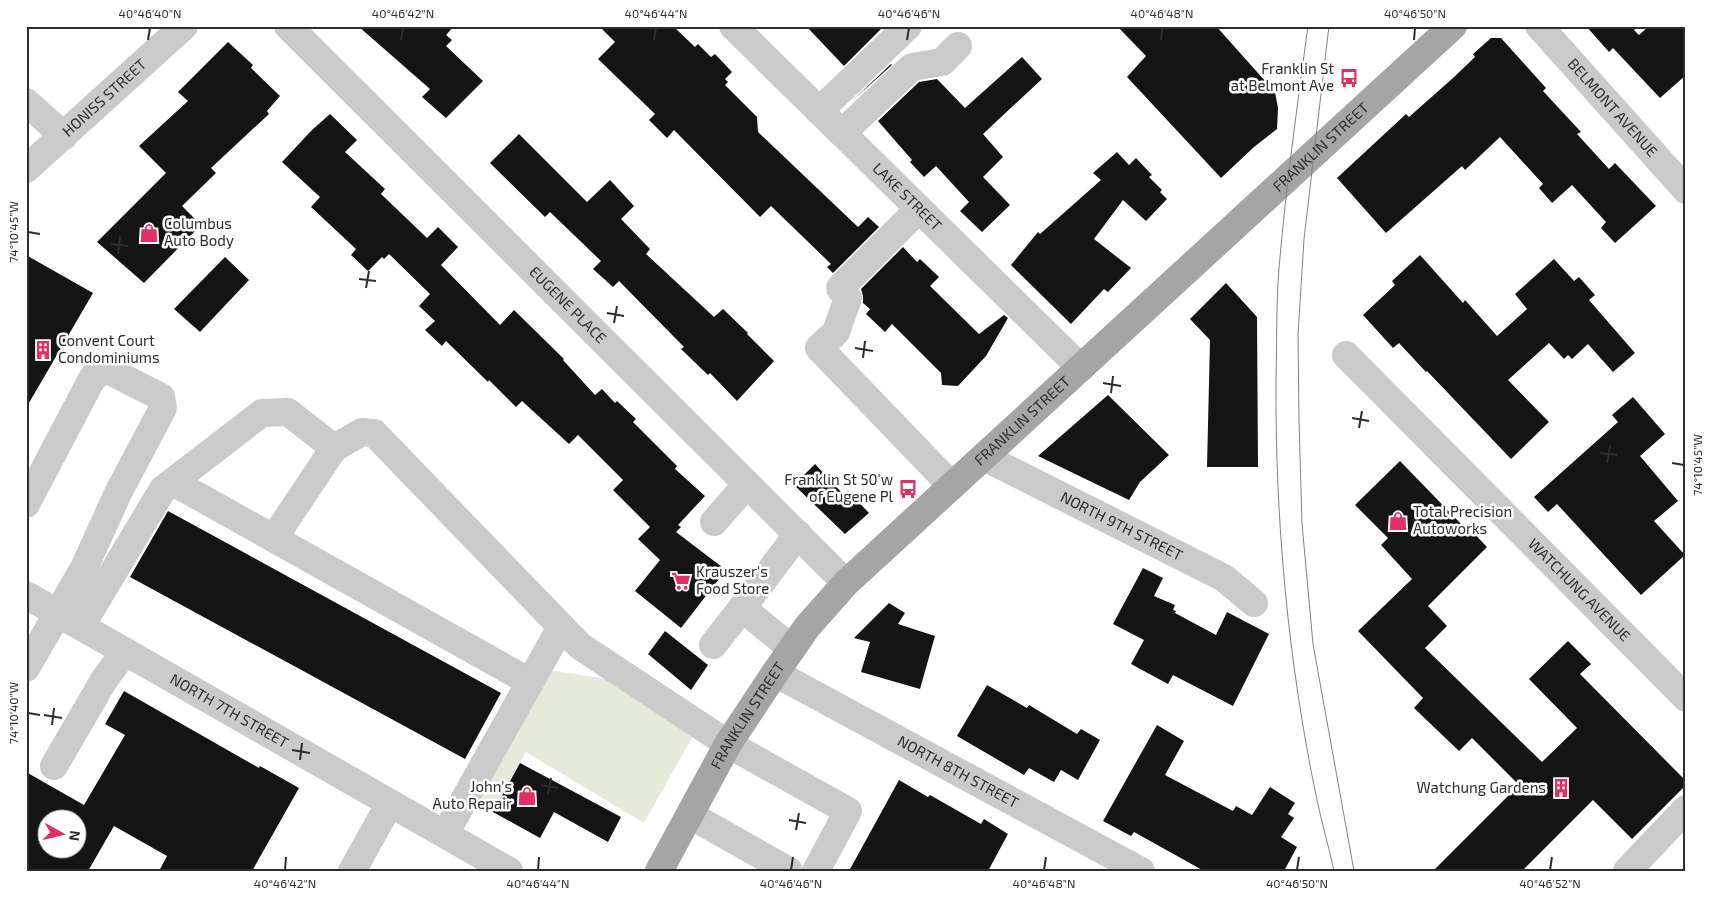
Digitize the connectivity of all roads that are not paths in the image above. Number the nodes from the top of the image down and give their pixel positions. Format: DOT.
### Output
graph roads {
  1 [pos="184,26"];
  2 [pos="288,26"];
  3 [pos="908,26"];
  4 [pos="1453,26"];
  5 [pos="1538,26"];
  6 [pos="750,32"];
  7 [pos="958,46"];
  8 [pos="26,102"];
  9 [pos="819,111"];
  10 [pos="842,133"];
  11 [pos="64,136"];
  12 [pos="26,169"];
  13 [pos="1686,190"];
  14 [pos="919,209"];
  15 [pos="1346,355"];
  16 [pos="1081,368"];
  17 [pos="334,448"];
  18 [pos="984,457"];
  19 [pos="172,482"];
  20 [pos="747,484"];
  21 [pos="952,486"];
  22 [pos="26,504"];
  23 [pos="714,522"];
  24 [pos="798,534"];
  25 [pos="274,538"];
  26 [pos="846,583"];
  27 [pos="26,595"];
  28 [pos="1254,603"];
  29 [pos="742,608"];
  30 [pos="70,620"];
  31 [pos="561,627"];
  32 [pos="713,645"];
  33 [pos="792,649"];
  34 [pos="125,651"];
  35 [pos="26,668"];
  36 [pos="775,672"];
  37 [pos="530,682"];
  38 [pos="1686,698"];
  39 [pos="728,744"];
  40 [pos="54,766"];
  41 [pos="390,803"];
  42 [pos="1686,810"];
  43 [pos="690,815"];
  44 [pos="445,834"];
  45 [pos="352,871"];
  46 [pos="509,871"];
  47 [pos="659,871"];
  48 [pos="789,871"];
  49 [pos="816,871"];
  50 [pos="1141,871"];
  51 [pos="1627,871"];
  1 -- 11 [label="street, HONISS STREET"];
  2 -- 20 [label="street, EUGENE PLACE"];
  3 -- 9 [label="street"];
  4 -- 16 [label="main road, FRANKLIN STREET"];
  5 -- 13 [label="street, BELMONT AVENUE"];
  6 -- 9 [label="street, LAKE STREET"];
  7 -- 10 [label="street"];
  8 -- 11 [label="street"];
  9 -- 10 [label="street, LAKE STREET"];
  10 -- 14 [label="street, LAKE STREET"];
  11 -- 12 [label="street, HONISS STREET"];
  14 -- 16 [label="street, LAKE STREET"];
  14 -- 21 [label="street"];
  15 -- 38 [label="street, WATCHUNG AVENUE"];
  16 -- 18 [label="main road, FRANKLIN STREET"];
  17 -- 19 [label="street"];
  17 -- 25 [label="street"];
  17 -- 31 [label="street"];
  18 -- 21 [label="main road, FRANKLIN STREET"];
  18 -- 28 [label="street, NORTH 9TH STREET"];
  19 -- 25 [label="street"];
  19 -- 30 [label="street"];
  20 -- 23 [label="street"];
  20 -- 24 [label="street, EUGENE PLACE"];
  21 -- 26 [label="main road, FRANKLIN STREET"];
  22 -- 30 [label="street"];
  24 -- 26 [label="street, EUGENE PLACE"];
  24 -- 29 [label="street"];
  25 -- 37 [label="street"];
  26 -- 33 [label="main road, FRANKLIN STREET"];
  27 -- 30 [label="street, NORTH 7TH STREET"];
  29 -- 32 [label="street"];
  29 -- 33 [label="street"];
  30 -- 34 [label="street, NORTH 7TH STREET"];
  30 -- 35 [label="street"];
  31 -- 37 [label="street"];
  31 -- 39 [label="street"];
  33 -- 36 [label="main road, FRANKLIN STREET"];
  34 -- 40 [label="street"];
  34 -- 41 [label="street, NORTH 7TH STREET"];
  36 -- 39 [label="main road, FRANKLIN STREET"];
  36 -- 50 [label="street, NORTH 8TH STREET"];
  37 -- 44 [label="street"];
  39 -- 43 [label="main road, FRANKLIN STREET"];
  39 -- 49 [label="street"];
  41 -- 44 [label="street, NORTH 7TH STREET"];
  41 -- 45 [label="street"];
  42 -- 51 [label="street"];
  43 -- 47 [label="main road, FRANKLIN STREET"];
  43 -- 48 [label="street"];
  44 -- 46 [label="street, NORTH 7TH STREET"];
}
